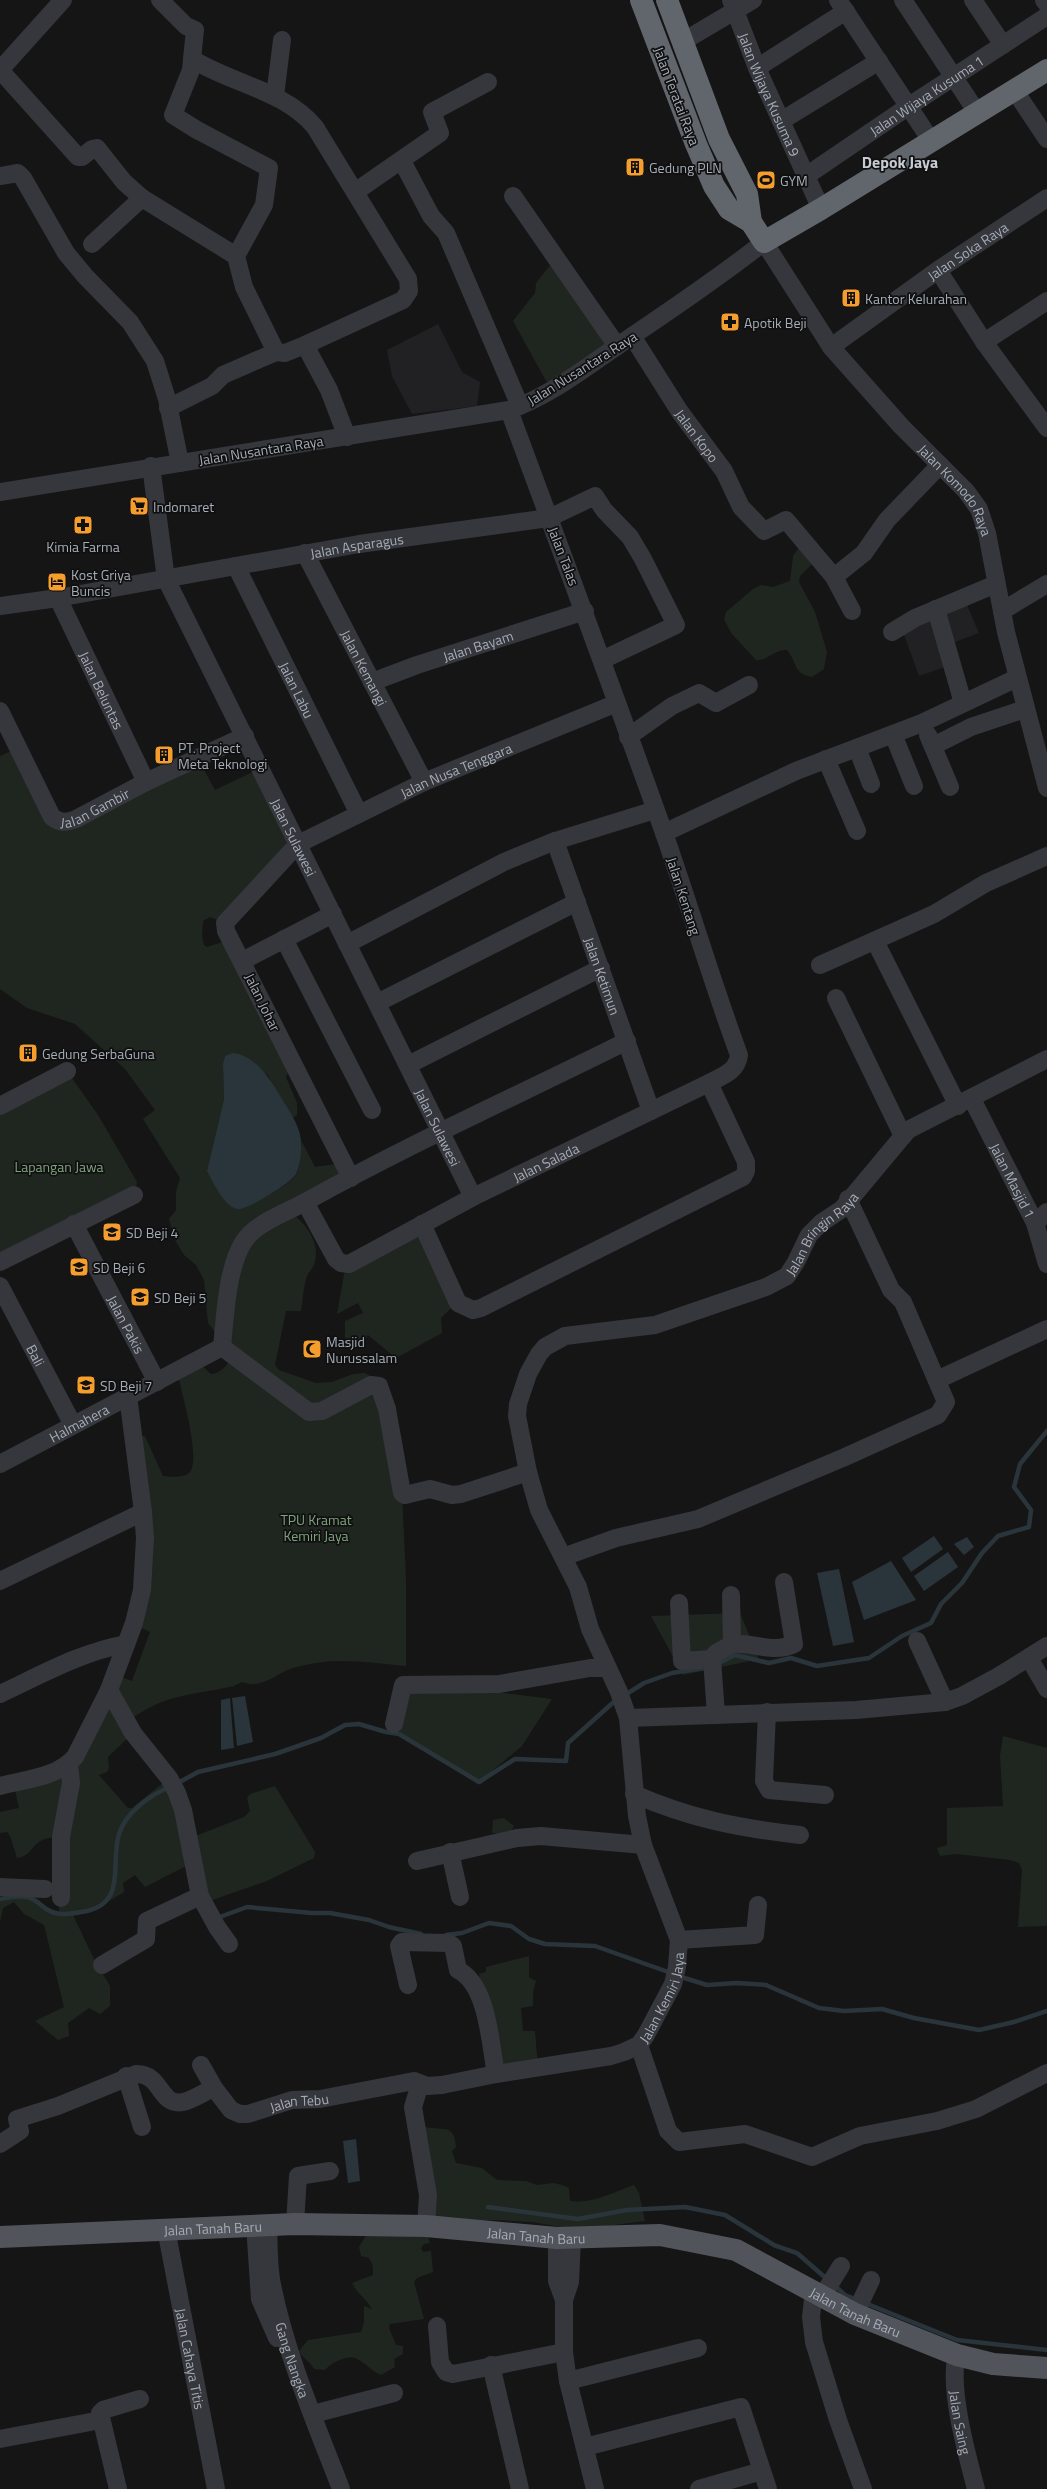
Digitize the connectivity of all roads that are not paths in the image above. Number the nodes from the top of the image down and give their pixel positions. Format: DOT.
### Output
graph roads {
  1 [pos="63,0"];
  2 [pos="160,0"];
  3 [pos="641,0"];
  4 [pos="667,0"];
  5 [pos="753,0"];
  6 [pos="903,0"];
  7 [pos="973,0"];
  8 [pos="1044,0"];
  9 [pos="1047,4"];
  10 [pos="733,5"];
  11 [pos="842,6"];
  12 [pos="1047,16"];
  13 [pos="282,40"];
  14 [pos="682,42"];
  15 [pos="1003,45"];
  16 [pos="192,59"];
  17 [pos="879,61"];
  18 [pos="757,68"];
  19 [pos="0,70"];
  20 [pos="1047,70"];
  21 [pos="954,77"];
  22 [pos="488,82"];
  23 [pos="1015,91"];
  24 [pos="275,96"];
  25 [pos="909,106"];
  26 [pos="978,114"];
  27 [pos="781,121"];
  28 [pos="1047,139"];
  29 [pos="932,142"];
  30 [pos="402,161"];
  31 [pos="0,176"];
  32 [pos="806,176"];
  33 [pos="355,192"];
  34 [pos="513,196"];
  35 [pos="142,198"];
  36 [pos="1047,198"];
  37 [pos="822,209"];
  38 [pos="751,222"];
  39 [pos="764,242"];
  40 [pos="92,244"];
  41 [pos="236,256"];
  42 [pos="938,270"];
  43 [pos="1047,301"];
  44 [pos="625,341"];
  45 [pos="984,342"];
  46 [pos="305,345"];
  47 [pos="831,347"];
  48 [pos="276,352"];
  49 [pos="168,408"];
  50 [pos="515,408"];
  51 [pos="1047,428"];
  52 [pos="347,437"];
  53 [pos="180,462"];
  54 [pos="940,465"];
  55 [pos="151,466"];
  56 [pos="1,489"];
  57 [pos="549,518"];
  58 [pos="305,553"];
  59 [pos="236,566"];
  60 [pos="834,577"];
  61 [pos="166,579"];
  62 [pos="996,584"];
  63 [pos="1047,584"];
  64 [pos="58,598"];
  65 [pos="0,606"];
  66 [pos="936,609"];
  67 [pos="585,611"];
  68 [pos="852,611"];
  69 [pos="1002,611"];
  70 [pos="892,632"];
  71 [pos="602,660"];
  72 [pos="1017,678"];
  73 [pos="372,682"];
  74 [pos="749,684"];
  75 [pos="617,703"];
  76 [pos="963,703"];
  77 [pos="1025,709"];
  78 [pos="1,717"];
  79 [pos="922,723"];
  80 [pos="893,734"];
  81 [pos="245,736"];
  82 [pos="628,737"];
  83 [pos="933,746"];
  84 [pos="857,748"];
  85 [pos="826,759"];
  86 [pos="146,782"];
  87 [pos="424,782"];
  88 [pos="871,784"];
  89 [pos="914,786"];
  90 [pos="950,787"];
  91 [pos="1047,788"];
  92 [pos="655,810"];
  93 [pos="360,814"];
  94 [pos="857,831"];
  95 [pos="664,833"];
  96 [pos="556,840"];
  97 [pos="298,844"];
  98 [pos="1047,856"];
  99 [pos="577,902"];
  100 [pos="333,914"];
  101 [pos="284,939"];
  102 [pos="875,942"];
  103 [pos="347,944"];
  104 [pos="242,961"];
  105 [pos="820,965"];
  106 [pos="601,968"];
  107 [pos="836,998"];
  108 [pos="377,1003"];
  109 [pos="627,1042"];
  110 [pos="739,1055"];
  111 [pos="1047,1059"];
  112 [pos="408,1066"];
  113 [pos="67,1071"];
  114 [pos="709,1083"];
  115 [pos="965,1102"];
  116 [pos="0,1106"];
  117 [pos="372,1110"];
  118 [pos="651,1111"];
  119 [pos="442,1133"];
  120 [pos="903,1136"];
  121 [pos="350,1178"];
  122 [pos="134,1195"];
  123 [pos="473,1197"];
  124 [pos="848,1199"];
  125 [pos="305,1202"];
  126 [pos="1041,1218"];
  127 [pos="74,1224"];
  128 [pos="422,1224"];
  129 [pos="0,1262"];
  130 [pos="1047,1264"];
  131 [pos="0,1286"];
  132 [pos="1047,1329"];
  133 [pos="222,1347"];
  134 [pos="937,1380"];
  135 [pos="157,1382"];
  136 [pos="128,1396"];
  137 [pos="72,1425"];
  138 [pos="0,1464"];
  139 [pos="528,1472"];
  140 [pos="143,1512"];
  141 [pos="563,1557"];
  142 [pos="0,1581"];
  143 [pos="784,1582"];
  144 [pos="731,1595"];
  145 [pos="679,1603"];
  146 [pos="917,1641"];
  147 [pos="126,1644"];
  148 [pos="732,1644"];
  149 [pos="1047,1646"];
  150 [pos="1029,1658"];
  151 [pos="713,1664"];
  152 [pos="601,1667"];
  153 [pos="1047,1689"];
  154 [pos="109,1690"];
  155 [pos="0,1694"];
  156 [pos="944,1702"];
  157 [pos="623,1704"];
  158 [pos="767,1712"];
  159 [pos="716,1715"];
  160 [pos="394,1724"];
  161 [pos="69,1764"];
  162 [pos="0,1786"];
  163 [pos="634,1794"];
  164 [pos="825,1795"];
  165 [pos="800,1835"];
  166 [pos="643,1845"];
  167 [pos="450,1852"];
  168 [pos="416,1861"];
  169 [pos="0,1887"];
  170 [pos="46,1889"];
  171 [pos="200,1896"];
  172 [pos="460,1897"];
  173 [pos="61,1898"];
  174 [pos="758,1905"];
  175 [pos="679,1940"];
  176 [pos="229,1944"];
  177 [pos="102,1965"];
  178 [pos="408,1985"];
  179 [pos="639,2045"];
  180 [pos="201,2065"];
  181 [pos="1047,2073"];
  182 [pos="496,2074"];
  183 [pos="126,2076"];
  184 [pos="420,2084"];
  185 [pos="214,2088"];
  186 [pos="142,2127"];
  187 [pos="0,2144"];
  188 [pos="330,2171"];
  189 [pos="295,2219"];
  190 [pos="426,2223"];
  191 [pos="262,2225"];
  192 [pos="166,2229"];
  193 [pos="0,2237"];
  194 [pos="564,2238"];
  195 [pos="841,2267"];
  196 [pos="870,2281"];
  197 [pos="821,2291"];
  198 [pos="857,2309"];
  199 [pos="437,2326"];
  200 [pos="698,2348"];
  201 [pos="564,2352"];
  202 [pos="957,2355"];
  203 [pos="492,2365"];
  204 [pos="1047,2368"];
  205 [pos="568,2381"];
  206 [pos="394,2393"];
  207 [pos="140,2399"];
  208 [pos="101,2420"];
  209 [pos="308,2420"];
  210 [pos="0,2439"];
  211 [pos="585,2447"];
  212 [pos="762,2471"];
  213 [pos="118,2489"];
  214 [pos="216,2489"];
  215 [pos="341,2489"];
  216 [pos="520,2489"];
  217 [pos="594,2489"];
  218 [pos="699,2489"];
  219 [pos="768,2489"];
  220 [pos="863,2489"];
  221 [pos="976,2489"];
  1 -- 19 [label="street"];
  2 -- 16 [label="street"];
  3 -- 38 [label="highway, Jalan Teratai Raya"];
  4 -- 14 [label="highway, Jalan Teratai Raya"];
  5 -- 10 [label="street"];
  6 -- 21 [label="street"];
  7 -- 15 [label="street"];
  8 -- 9 [label="street"];
  10 -- 14 [label="street"];
  10 -- 18 [label="street, Jalan Wijaya Kusuma 9"];
  11 -- 17 [label="street"];
  11 -- 18 [label="street"];
  12 -- 15 [label="street, Jalan Wijaya Kusuma 1"];
  13 -- 24 [label="street"];
  14 -- 38 [label="highway, Jalan Teratai Raya"];
  15 -- 21 [label="street, Jalan Wijaya Kusuma 1"];
  16 -- 24 [label="street"];
  16 -- 41 [label="street"];
  17 -- 25 [label="street"];
  17 -- 27 [label="street"];
  18 -- 27 [label="street, Jalan Wijaya Kusuma 9"];
  19 -- 35 [label="street"];
  20 -- 23 [label="highway, Jalan Nusantara Raya"];
  21 -- 25 [label="street, Jalan Wijaya Kusuma 1"];
  21 -- 26 [label="street"];
  22 -- 30 [label="street"];
  23 -- 26 [label="highway, Jalan Nusantara Raya"];
  23 -- 28 [label="street"];
  24 -- 33 [label="street"];
  25 -- 29 [label="street"];
  25 -- 32 [label="street, Jalan Wijaya Kusuma 1"];
  26 -- 29 [label="highway, Jalan Nusantara Raya"];
  27 -- 32 [label="street, Jalan Wijaya Kusuma 9"];
  29 -- 37 [label="highway, Jalan Nusantara Raya"];
  30 -- 33 [label="street"];
  30 -- 50 [label="street, Jalan Talas"];
  31 -- 49 [label="street"];
  32 -- 37 [label="street, Jalan Wijaya Kusuma 9"];
  33 -- 46 [label="street"];
  34 -- 44 [label="street, Jalan Kopo"];
  35 -- 40 [label="street"];
  35 -- 41 [label="street"];
  36 -- 42 [label="street, Jalan Soka Raya"];
  37 -- 39 [label="highway, Jalan Nusantara Raya"];
  38 -- 39 [label="highway, Jalan Teratai Raya"];
  39 -- 44 [label="street, Jalan Nusantara Raya"];
  39 -- 47 [label="street, Jalan Komodo Raya"];
  41 -- 48 [label="street"];
  42 -- 45 [label="street"];
  42 -- 47 [label="street, Jalan Soka Raya"];
  43 -- 45 [label="street"];
  44 -- 50 [label="street, Jalan Nusantara Raya"];
  44 -- 60 [label="street, Jalan Kopo"];
  45 -- 51 [label="street"];
  46 -- 48 [label="street"];
  46 -- 52 [label="street"];
  47 -- 54 [label="street, Jalan Komodo Raya"];
  48 -- 49 [label="street"];
  49 -- 53 [label="street"];
  50 -- 52 [label="street, Jalan Nusantara Raya"];
  50 -- 57 [label="street, Jalan Talas"];
  52 -- 53 [label="street, Jalan Nusantara Raya"];
  53 -- 55 [label="street, Jalan Nusantara Raya"];
  54 -- 60 [label="street"];
  54 -- 62 [label="street, Jalan Komodo Raya"];
  55 -- 56 [label="street, Jalan Nusantara Raya"];
  55 -- 61 [label="street, Jalan Sulawesi"];
  57 -- 58 [label="street, Jalan Asparagus"];
  57 -- 67 [label="street, Jalan Talas"];
  57 -- 71 [label="street, Jalan Asparagus"];
  58 -- 59 [label="street, Jalan Asparagus"];
  58 -- 73 [label="street, Jalan Kemangi"];
  59 -- 61 [label="street, Jalan Asparagus"];
  59 -- 93 [label="street, Jalan Labu"];
  60 -- 68 [label="street"];
  61 -- 64 [label="street, Jalan Asparagus"];
  61 -- 81 [label="street, Jalan Sulawesi"];
  62 -- 66 [label="street"];
  62 -- 69 [label="street, Jalan Komodo Raya"];
  63 -- 69 [label="street"];
  64 -- 65 [label="street, Jalan Asparagus"];
  64 -- 86 [label="street, Jalan Beluntas"];
  66 -- 70 [label="street"];
  66 -- 76 [label="street"];
  67 -- 71 [label="street, Jalan Talas"];
  67 -- 73 [label="street, Jalan Bayam"];
  69 -- 72 [label="street, Jalan Komodo Raya"];
  71 -- 75 [label="street, Jalan Talas"];
  72 -- 76 [label="street"];
  72 -- 77 [label="street, Jalan Komodo Raya"];
  73 -- 87 [label="street, Jalan Kemangi"];
  74 -- 82 [label="street"];
  75 -- 82 [label="street, Jalan Kentang"];
  75 -- 87 [label="street, Jalan Nusa Tenggara"];
  76 -- 79 [label="street"];
  77 -- 83 [label="street"];
  77 -- 91 [label="street, Jalan Komodo Raya"];
  78 -- 86 [label="street, Jalan Gambir"];
  79 -- 80 [label="street"];
  79 -- 83 [label="street"];
  80 -- 84 [label="street"];
  80 -- 89 [label="street"];
  81 -- 86 [label="street, Jalan Gambir"];
  81 -- 97 [label="street, Jalan Sulawesi"];
  82 -- 92 [label="street, Jalan Kentang"];
  83 -- 90 [label="street"];
  84 -- 85 [label="street"];
  84 -- 88 [label="street"];
  85 -- 94 [label="street"];
  85 -- 95 [label="street"];
  87 -- 93 [label="street, Jalan Nusa Tenggara"];
  92 -- 95 [label="street, Jalan Kentang"];
  92 -- 96 [label="street"];
  93 -- 97 [label="street, Jalan Nusa Tenggara"];
  95 -- 110 [label="street, Jalan Kentang"];
  96 -- 99 [label="street, Jalan Ketimun"];
  96 -- 103 [label="street"];
  97 -- 100 [label="street, Jalan Sulawesi"];
  97 -- 104 [label="street, Jalan Johar"];
  98 -- 102 [label="street"];
  99 -- 106 [label="street, Jalan Ketimun"];
  99 -- 108 [label="street"];
  100 -- 101 [label="street"];
  100 -- 103 [label="street, Jalan Sulawesi"];
  101 -- 104 [label="street"];
  101 -- 117 [label="street"];
  102 -- 105 [label="street"];
  102 -- 115 [label="street, Jalan Masjid 1"];
  103 -- 108 [label="street, Jalan Sulawesi"];
  104 -- 121 [label="street, Jalan Johar"];
  106 -- 109 [label="street, Jalan Ketimun"];
  106 -- 112 [label="street"];
  107 -- 120 [label="street"];
  108 -- 112 [label="street, Jalan Sulawesi"];
  109 -- 118 [label="street, Jalan Ketimun"];
  109 -- 119 [label="street"];
  110 -- 114 [label="street, Jalan Salada"];
  111 -- 115 [label="street, Jalan Bringin Raya"];
  112 -- 119 [label="street, Jalan Sulawesi"];
  113 -- 116 [label="street"];
  114 -- 118 [label="street, Jalan Salada"];
  114 -- 128 [label="street"];
  115 -- 120 [label="street, Jalan Bringin Raya"];
  115 -- 126 [label="street, Jalan Masjid 1"];
  118 -- 123 [label="street, Jalan Salada"];
  119 -- 121 [label="street"];
  119 -- 123 [label="street, Jalan Sulawesi"];
  120 -- 124 [label="street, Jalan Bringin Raya"];
  121 -- 125 [label="street"];
  122 -- 127 [label="street"];
  123 -- 128 [label="street, Jalan Salada"];
  124 -- 134 [label="street"];
  124 -- 139 [label="street, Jalan Bringin Raya"];
  125 -- 128 [label="street, Jalan Salada"];
  125 -- 133 [label="street"];
  126 -- 130 [label="street, Jalan Masjid 1"];
  127 -- 129 [label="street"];
  127 -- 135 [label="street, Jalan Pakis"];
  131 -- 137 [label="street, Bali"];
  132 -- 134 [label="street"];
  133 -- 135 [label="street, Halmahera"];
  133 -- 139 [label="street"];
  134 -- 141 [label="street"];
  135 -- 136 [label="street, Halmahera"];
  136 -- 137 [label="street, Halmahera"];
  136 -- 140 [label="street"];
  137 -- 138 [label="street, Halmahera"];
  139 -- 141 [label="street, Jalan Bringin Raya"];
  140 -- 142 [label="street"];
  140 -- 147 [label="street"];
  141 -- 152 [label="street, Jalan Kemiri Jaya"];
  143 -- 148 [label="street"];
  144 -- 148 [label="street"];
  145 -- 151 [label="street"];
  146 -- 156 [label="street"];
  147 -- 154 [label="street"];
  147 -- 155 [label="street"];
  148 -- 151 [label="street"];
  149 -- 150 [label="street"];
  150 -- 153 [label="street"];
  150 -- 156 [label="street"];
  151 -- 159 [label="street"];
  152 -- 157 [label="street, Jalan Kemiri Jaya"];
  152 -- 160 [label="street"];
  154 -- 161 [label="street"];
  154 -- 171 [label="street"];
  156 -- 158 [label="street"];
  157 -- 159 [label="street"];
  157 -- 163 [label="street, Jalan Kemiri Jaya"];
  158 -- 159 [label="street"];
  158 -- 164 [label="street"];
  161 -- 162 [label="street"];
  161 -- 173 [label="street"];
  163 -- 165 [label="street"];
  163 -- 166 [label="street, Jalan Kemiri Jaya"];
  166 -- 167 [label="street"];
  166 -- 175 [label="street, Jalan Kemiri Jaya"];
  167 -- 168 [label="street"];
  167 -- 172 [label="street"];
  169 -- 170 [label="street"];
  171 -- 176 [label="street"];
  171 -- 177 [label="street"];
  174 -- 175 [label="street"];
  175 -- 179 [label="street, Jalan Kemiri Jaya"];
  178 -- 182 [label="street"];
  179 -- 181 [label="street"];
  179 -- 182 [label="street, Jalan Kemiri Jaya"];
  180 -- 185 [label="street, Jalan Tebu"];
  182 -- 184 [label="street, Jalan Kemiri Jaya"];
  183 -- 185 [label="street"];
  183 -- 186 [label="street"];
  183 -- 187 [label="street"];
  184 -- 185 [label="street, Jalan Tebu"];
  184 -- 190 [label="street"];
  188 -- 189 [label="street"];
  189 -- 190 [label="main road, Jalan Tanah Baru"];
  189 -- 191 [label="main road, Jalan Tanah Baru"];
  190 -- 194 [label="main road, Jalan Tanah Baru"];
  191 -- 192 [label="main road, Jalan Tanah Baru"];
  191 -- 209 [label="street, Gang Nangka"];
  192 -- 193 [label="main road, Jalan Tanah Baru"];
  192 -- 214 [label="street, Jalan Cahaya Titis"];
  194 -- 197 [label="main road, Jalan Tanah Baru"];
  194 -- 201 [label="street"];
  195 -- 197 [label="street"];
  196 -- 198 [label="street"];
  197 -- 198 [label="main road, Jalan Tanah Baru"];
  197 -- 220 [label="street"];
  198 -- 202 [label="main road, Jalan Tanah Baru"];
  199 -- 203 [label="street"];
  200 -- 205 [label="street"];
  201 -- 203 [label="street"];
  201 -- 205 [label="street"];
  202 -- 204 [label="main road, Jalan Tanah Baru"];
  202 -- 221 [label="street, Jalan Saing"];
  203 -- 216 [label="street"];
  205 -- 211 [label="street"];
  206 -- 209 [label="street"];
  207 -- 208 [label="street"];
  208 -- 210 [label="street"];
  208 -- 213 [label="street"];
  209 -- 215 [label="street, Gang Nangka"];
  211 -- 212 [label="street"];
  211 -- 217 [label="street"];
  212 -- 218 [label="street"];
  212 -- 219 [label="street"];
}
